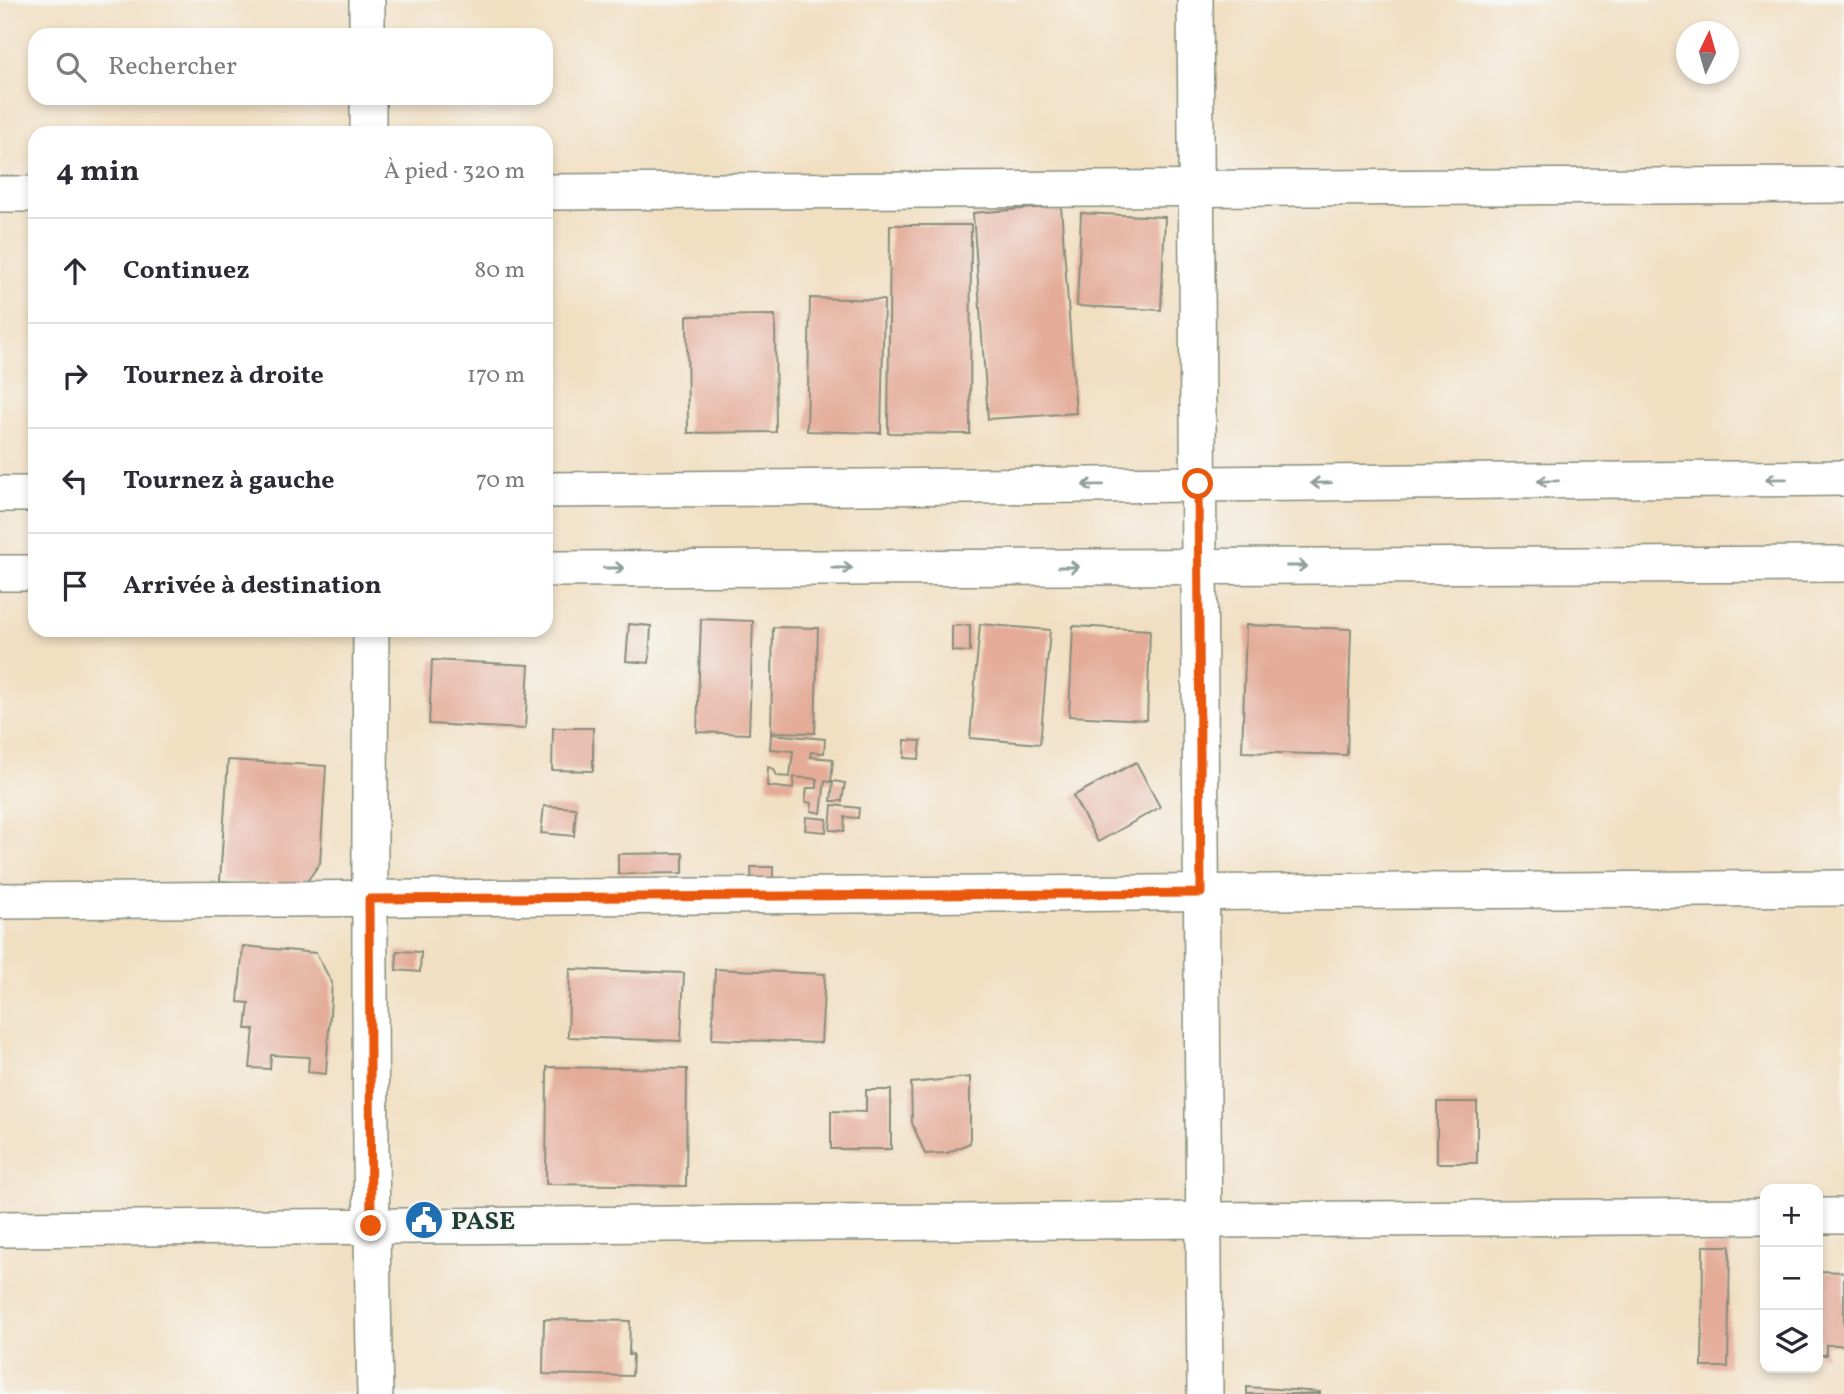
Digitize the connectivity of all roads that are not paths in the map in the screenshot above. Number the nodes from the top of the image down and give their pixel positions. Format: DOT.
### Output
graph roads {
  1 [pos="367,0"];
  2 [pos="1195,0"];
  3 [pos="367,28"];
  4 [pos="368,105"];
  5 [pos="368,126"];
  6 [pos="1844,185"];
  7 [pos="1196,188"];
  8 [pos="553,192"];
  9 [pos="0,194"];
  10 [pos="28,194"];
  11 [pos="1844,478"];
  12 [pos="1198,484"];
  13 [pos="553,490"];
  14 [pos="0,494"];
  15 [pos="28,494"];
  16 [pos="1844,564"];
  17 [pos="1199,566"];
  18 [pos="553,569"];
  19 [pos="0,573"];
  20 [pos="28,573"];
  21 [pos="371,637"];
  22 [pos="1844,888"];
  23 [pos="1201,893"];
  24 [pos="369,899"];
  25 [pos="0,901"];
  26 [pos="1760,1216"];
  27 [pos="1823,1216"];
  28 [pos="1844,1216"];
  29 [pos="1203,1220"];
  30 [pos="371,1226"];
  31 [pos="0,1229"];
  32 [pos="375,1394"];
  33 [pos="1205,1394"];
  1 -- 3 [label="street"];
  2 -- 7 [label="street"];
  4 -- 5 [label="street"];
  6 -- 7 [label="street"];
  7 -- 8 [label="street"];
  7 -- 12 [label="street"];
  9 -- 10 [label="street"];
  11 -- 12 [label="street, one-way"];
  12 -- 13 [label="street, one-way"];
  12 -- 17 [label="street"];
  14 -- 15 [label="street"];
  17 -- 16 [label="street, one-way"];
  18 -- 17 [label="street, one-way"];
  17 -- 23 [label="street"];
  19 -- 20 [label="street"];
  21 -- 24 [label="street"];
  22 -- 23 [label="street"];
  23 -- 24 [label="street"];
  23 -- 29 [label="street"];
  24 -- 25 [label="street"];
  24 -- 30 [label="street"];
  26 -- 29 [label="street"];
  27 -- 28 [label="street"];
  29 -- 30 [label="street"];
  29 -- 33 [label="street"];
  30 -- 31 [label="street"];
  30 -- 32 [label="street"];
}
